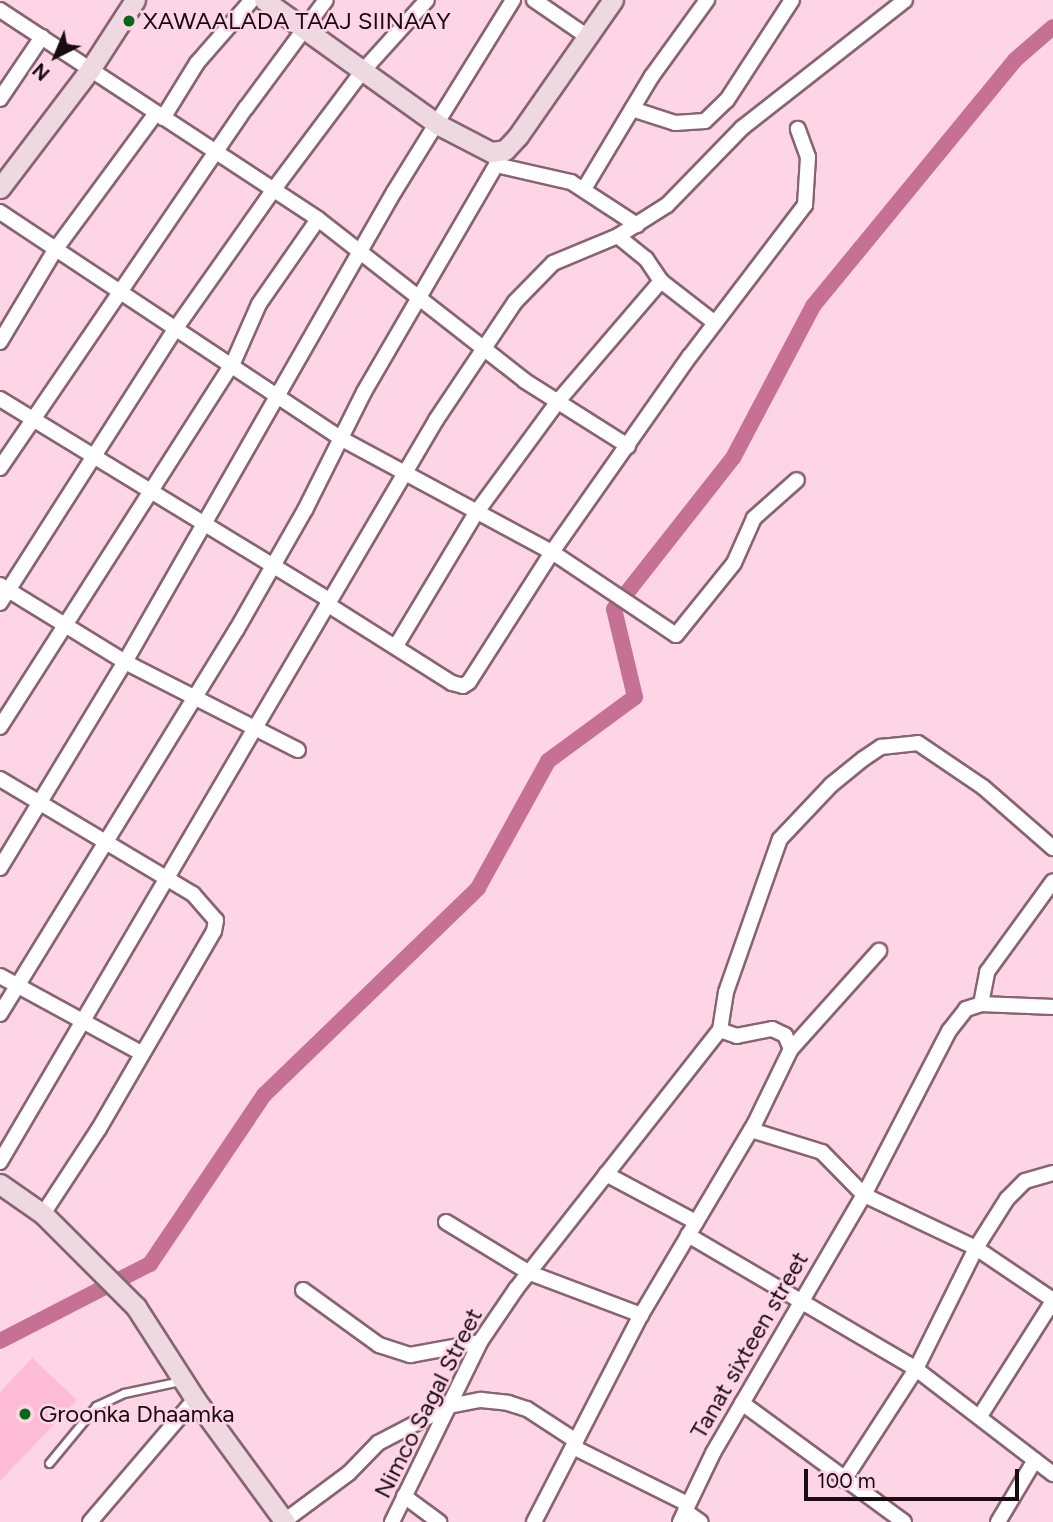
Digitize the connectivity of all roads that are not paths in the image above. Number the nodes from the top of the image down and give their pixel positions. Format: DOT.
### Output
graph roads {
  1 [pos="135,0"];
  2 [pos="252,0"];
  3 [pos="264,0"];
  4 [pos="326,0"];
  5 [pos="427,0"];
  6 [pos="513,0"];
  7 [pos="534,0"];
  8 [pos="613,0"];
  9 [pos="707,0"];
  10 [pos="792,0"];
  11 [pos="905,0"];
  12 [pos="3,7"];
  13 [pos="303,29"];
  14 [pos="42,37"];
  15 [pos="588,37"];
  16 [pos="91,68"];
  17 [pos="361,73"];
  18 [pos="0,99"];
  19 [pos="632,109"];
  20 [pos="159,116"];
  21 [pos="437,124"];
  22 [pos="798,129"];
  23 [pos="216,155"];
  24 [pos="500,157"];
  25 [pos="0,188"];
  26 [pos="584,188"];
  27 [pos="274,190"];
  28 [pos="0,212"];
  29 [pos="318,219"];
  30 [pos="637,225"];
  31 [pos="618,236"];
  32 [pos="55,250"];
  33 [pos="361,251"];
  34 [pos="661,281"];
  35 [pos="120,293"];
  36 [pos="422,297"];
  37 [pos="715,323"];
  38 [pos="176,328"];
  39 [pos="0,342"];
  40 [pos="484,349"];
  41 [pos="233,363"];
  42 [pos="280,396"];
  43 [pos="0,399"];
  44 [pos="559,400"];
  45 [pos="34,421"];
  46 [pos="340,438"];
  47 [pos="628,446"];
  48 [pos="92,456"];
  49 [pos="0,468"];
  50 [pos="404,474"];
  51 [pos="797,480"];
  52 [pos="151,491"];
  53 [pos="476,513"];
  54 [pos="204,524"];
  55 [pos="552,552"];
  56 [pos="273,566"];
  57 [pos="3,592"];
  58 [pos="328,602"];
  59 [pos="65,627"];
  60 [pos="396,646"];
  61 [pos="125,662"];
  62 [pos="195,697"];
  63 [pos="0,727"];
  64 [pos="254,729"];
  65 [pos="298,750"];
  66 [pos="0,779"];
  67 [pos="37,803"];
  68 [pos="103,843"];
  69 [pos="1053,848"];
  70 [pos="0,869"];
  71 [pos="168,880"];
  72 [pos="1053,881"];
  73 [pos="879,951"];
  74 [pos="0,976"];
  75 [pos="15,987"];
  76 [pos="981,1003"];
  77 [pos="1053,1007"];
  78 [pos="0,1014"];
  79 [pos="80,1021"];
  80 [pos="720,1030"];
  81 [pos="791,1049"];
  82 [pos="141,1053"];
  83 [pos="751,1130"];
  84 [pos="0,1162"];
  85 [pos="1053,1173"];
  86 [pos="606,1174"];
  87 [pos="0,1184"];
  88 [pos="864,1195"];
  89 [pos="43,1214"];
  90 [pos="446,1222"];
  91 [pos="692,1228"];
  92 [pos="976,1248"];
  93 [pos="530,1273"];
  94 [pos="303,1290"];
  95 [pos="801,1299"];
  96 [pos="1053,1301"];
  97 [pos="641,1315"];
  98 [pos="480,1342"];
  99 [pos="916,1369"];
  100 [pos="184,1380"];
  101 [pos="195,1399"];
  102 [pos="742,1403"];
  103 [pos="449,1406"];
  104 [pos="979,1416"];
  105 [pos="575,1444"];
  106 [pos="1035,1460"];
  107 [pos="48,1463"];
  108 [pos="1053,1474"];
  109 [pos="845,1480"];
  110 [pos="404,1496"];
  111 [pos="684,1512"];
  112 [pos="284,1521"];
  113 [pos="90,1522"];
  114 [pos="393,1522"];
  115 [pos="439,1522"];
  116 [pos="534,1522"];
  117 [pos="701,1522"];
  118 [pos="904,1522"];
  119 [pos="998,1522"];
  1 -- 16 [label="street"];
  2 -- 20 [label="street"];
  3 -- 13 [label="street"];
  4 -- 13 [label="street"];
  5 -- 17 [label="street"];
  6 -- 21 [label="street"];
  7 -- 15 [label="street"];
  8 -- 15 [label="street"];
  9 -- 19 [label="street"];
  10 -- 19 [label="street"];
  11 -- 30 [label="street"];
  12 -- 14 [label="street"];
  13 -- 17 [label="street"];
  13 -- 23 [label="street"];
  14 -- 16 [label="street"];
  14 -- 18 [label="street"];
  15 -- 24 [label="street"];
  16 -- 20 [label="street"];
  16 -- 25 [label="street"];
  17 -- 21 [label="street"];
  17 -- 27 [label="street"];
  19 -- 26 [label="street"];
  20 -- 23 [label="street"];
  20 -- 32 [label="street"];
  21 -- 24 [label="street"];
  21 -- 33 [label="street"];
  22 -- 37 [label="street"];
  23 -- 27 [label="street"];
  23 -- 35 [label="street"];
  24 -- 26 [label="street"];
  24 -- 36 [label="street"];
  26 -- 30 [label="street"];
  27 -- 29 [label="street"];
  27 -- 38 [label="street"];
  28 -- 32 [label="street"];
  29 -- 33 [label="street"];
  29 -- 41 [label="street"];
  30 -- 31 [label="street"];
  31 -- 34 [label="street"];
  31 -- 40 [label="street"];
  32 -- 35 [label="street"];
  32 -- 39 [label="street"];
  33 -- 36 [label="street"];
  33 -- 42 [label="street"];
  34 -- 37 [label="street"];
  34 -- 44 [label="street"];
  35 -- 38 [label="street"];
  35 -- 45 [label="street"];
  36 -- 40 [label="street"];
  36 -- 46 [label="street"];
  37 -- 47 [label="street"];
  38 -- 41 [label="street"];
  38 -- 48 [label="street"];
  40 -- 44 [label="street"];
  40 -- 50 [label="street"];
  41 -- 42 [label="street"];
  41 -- 52 [label="street"];
  42 -- 46 [label="street"];
  42 -- 54 [label="street"];
  43 -- 45 [label="street"];
  44 -- 47 [label="street"];
  44 -- 53 [label="street"];
  45 -- 48 [label="street"];
  45 -- 49 [label="street"];
  46 -- 50 [label="street"];
  46 -- 56 [label="street"];
  47 -- 55 [label="street"];
  48 -- 52 [label="street"];
  48 -- 57 [label="street"];
  50 -- 53 [label="street"];
  50 -- 58 [label="street"];
  51 -- 55 [label="street"];
  52 -- 54 [label="street"];
  52 -- 59 [label="street"];
  53 -- 55 [label="street"];
  53 -- 60 [label="street"];
  54 -- 56 [label="street"];
  54 -- 61 [label="street"];
  55 -- 60 [label="street"];
  56 -- 58 [label="street"];
  56 -- 62 [label="street"];
  57 -- 59 [label="street"];
  58 -- 60 [label="street"];
  58 -- 64 [label="street"];
  59 -- 61 [label="street"];
  59 -- 63 [label="street"];
  61 -- 62 [label="street"];
  61 -- 67 [label="street"];
  62 -- 64 [label="street"];
  62 -- 68 [label="street"];
  64 -- 65 [label="street"];
  64 -- 71 [label="street"];
  66 -- 67 [label="street"];
  67 -- 68 [label="street"];
  67 -- 70 [label="street"];
  68 -- 71 [label="street"];
  68 -- 75 [label="street"];
  69 -- 80 [label="street"];
  71 -- 79 [label="street"];
  71 -- 82 [label="street"];
  72 -- 76 [label="street"];
  73 -- 81 [label="street"];
  74 -- 75 [label="street"];
  75 -- 78 [label="street"];
  75 -- 79 [label="street"];
  76 -- 77 [label="street"];
  76 -- 88 [label="street, Tanat sixteen street"];
  79 -- 82 [label="street"];
  79 -- 84 [label="street"];
  80 -- 81 [label="street"];
  80 -- 86 [label="street, Nimco Sagal Street"];
  81 -- 83 [label="street"];
  82 -- 89 [label="street"];
  83 -- 88 [label="street"];
  83 -- 91 [label="street"];
  85 -- 92 [label="street"];
  86 -- 91 [label="street"];
  86 -- 93 [label="street, Nimco Sagal Street"];
  87 -- 89 [label="street"];
  88 -- 92 [label="street"];
  88 -- 95 [label="street, Tanat sixteen street"];
  89 -- 100 [label="street"];
  90 -- 93 [label="street"];
  91 -- 95 [label="street"];
  91 -- 97 [label="street"];
  92 -- 96 [label="street"];
  92 -- 99 [label="street"];
  93 -- 97 [label="street"];
  93 -- 98 [label="street, Nimco Sagal Street"];
  94 -- 98 [label="street"];
  95 -- 99 [label="street"];
  95 -- 102 [label="street, Tanat sixteen street"];
  96 -- 104 [label="street"];
  97 -- 105 [label="street"];
  98 -- 103 [label="street, Nimco Sagal Street"];
  99 -- 104 [label="street"];
  99 -- 109 [label="street"];
  100 -- 101 [label="street"];
  100 -- 107 [label="lane"];
  101 -- 112 [label="street"];
  101 -- 113 [label="street"];
  102 -- 109 [label="street"];
  102 -- 111 [label="street, Tanat sixteen street"];
  103 -- 105 [label="street"];
  103 -- 110 [label="street, Nimco Sagal Street"];
  103 -- 112 [label="street"];
  104 -- 106 [label="street"];
  105 -- 111 [label="street"];
  105 -- 116 [label="street"];
  106 -- 108 [label="street"];
  106 -- 119 [label="street"];
  109 -- 118 [label="street"];
  110 -- 114 [label="street, Nimco Sagal Street"];
  110 -- 115 [label="street"];
  111 -- 117 [label="street"];
}
